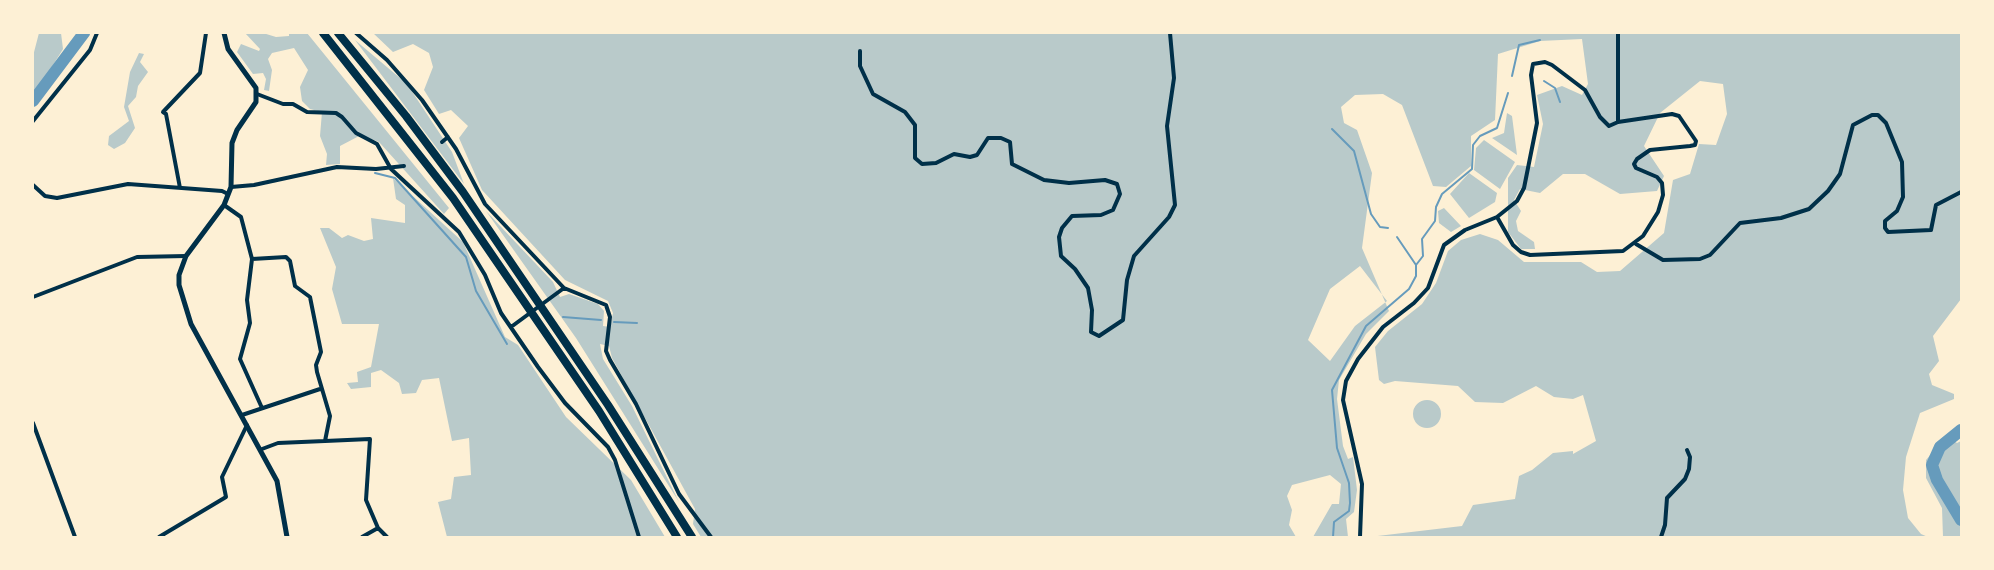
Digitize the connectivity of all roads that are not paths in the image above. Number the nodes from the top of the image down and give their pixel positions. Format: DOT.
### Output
graph roads {
  1 [pos="97,33"];
  2 [pos="206,33"];
  3 [pos="224,33"];
  4 [pos="324,33"];
  5 [pos="338,33"];
  6 [pos="356,33"];
  7 [pos="1170,33"];
  8 [pos="1618,33"];
  9 [pos="860,51"];
  10 [pos="257,94"];
  11 [pos="33,121"];
  12 [pos="1618,122"];
  13 [pos="447,137"];
  14 [pos="442,142"];
  15 [pos="404,166"];
  16 [pos="391,169"];
  17 [pos="33,185"];
  18 [pos="231,187"];
  19 [pos="180,188"];
  20 [pos="1961,192"];
  21 [pos="228,194"];
  22 [pos="224,205"];
  23 [pos="1497,217"];
  24 [pos="1636,244"];
  25 [pos="186,256"];
  26 [pos="252,259"];
  27 [pos="564,288"];
  28 [pos="33,297"];
  29 [pos="512,325"];
  30 [pos="320,389"];
  31 [pos="262,408"];
  32 [pos="242,415"];
  33 [pos="33,423"];
  34 [pos="248,425"];
  35 [pos="325,441"];
  36 [pos="262,449"];
  37 [pos="1687,450"];
  38 [pos="378,528"];
  39 [pos="75,537"];
  40 [pos="159,537"];
  41 [pos="287,537"];
  42 [pos="362,537"];
  43 [pos="387,537"];
  44 [pos="639,537"];
  45 [pos="677,537"];
  46 [pos="692,537"];
  47 [pos="711,537"];
  48 [pos="1360,537"];
  49 [pos="1660,537"];
  1 -- 11 [label="street"];
  2 -- 19 [label="street"];
  3 -- 10 [label="street"];
  4 -- 45 [label="highway"];
  5 -- 46 [label="highway"];
  6 -- 13 [label="street"];
  7 -- 9 [label="street"];
  8 -- 12 [label="street"];
  10 -- 16 [label="street"];
  10 -- 18 [label="street"];
  12 -- 23 [label="street"];
  12 -- 24 [label="street"];
  13 -- 14 [label="street"];
  13 -- 27 [label="street"];
  15 -- 16 [label="street"];
  16 -- 18 [label="street"];
  16 -- 29 [label="street"];
  17 -- 19 [label="street"];
  18 -- 21 [label="street"];
  19 -- 21 [label="street"];
  20 -- 24 [label="street"];
  21 -- 22 [label="street"];
  22 -- 25 [label="street"];
  22 -- 26 [label="street"];
  23 -- 24 [label="street"];
  23 -- 48 [label="street"];
  25 -- 28 [label="street"];
  25 -- 32 [label="street"];
  26 -- 30 [label="street"];
  26 -- 31 [label="street"];
  27 -- 29 [label="street"];
  27 -- 47 [label="street"];
  29 -- 44 [label="street"];
  30 -- 31 [label="street"];
  30 -- 35 [label="street"];
  31 -- 32 [label="street"];
  32 -- 34 [label="street"];
  33 -- 39 [label="street"];
  34 -- 36 [label="street"];
  34 -- 40 [label="street"];
  35 -- 36 [label="street"];
  35 -- 38 [label="street"];
  36 -- 41 [label="street"];
  37 -- 49 [label="street"];
  38 -- 42 [label="street"];
  38 -- 43 [label="street"];
}
